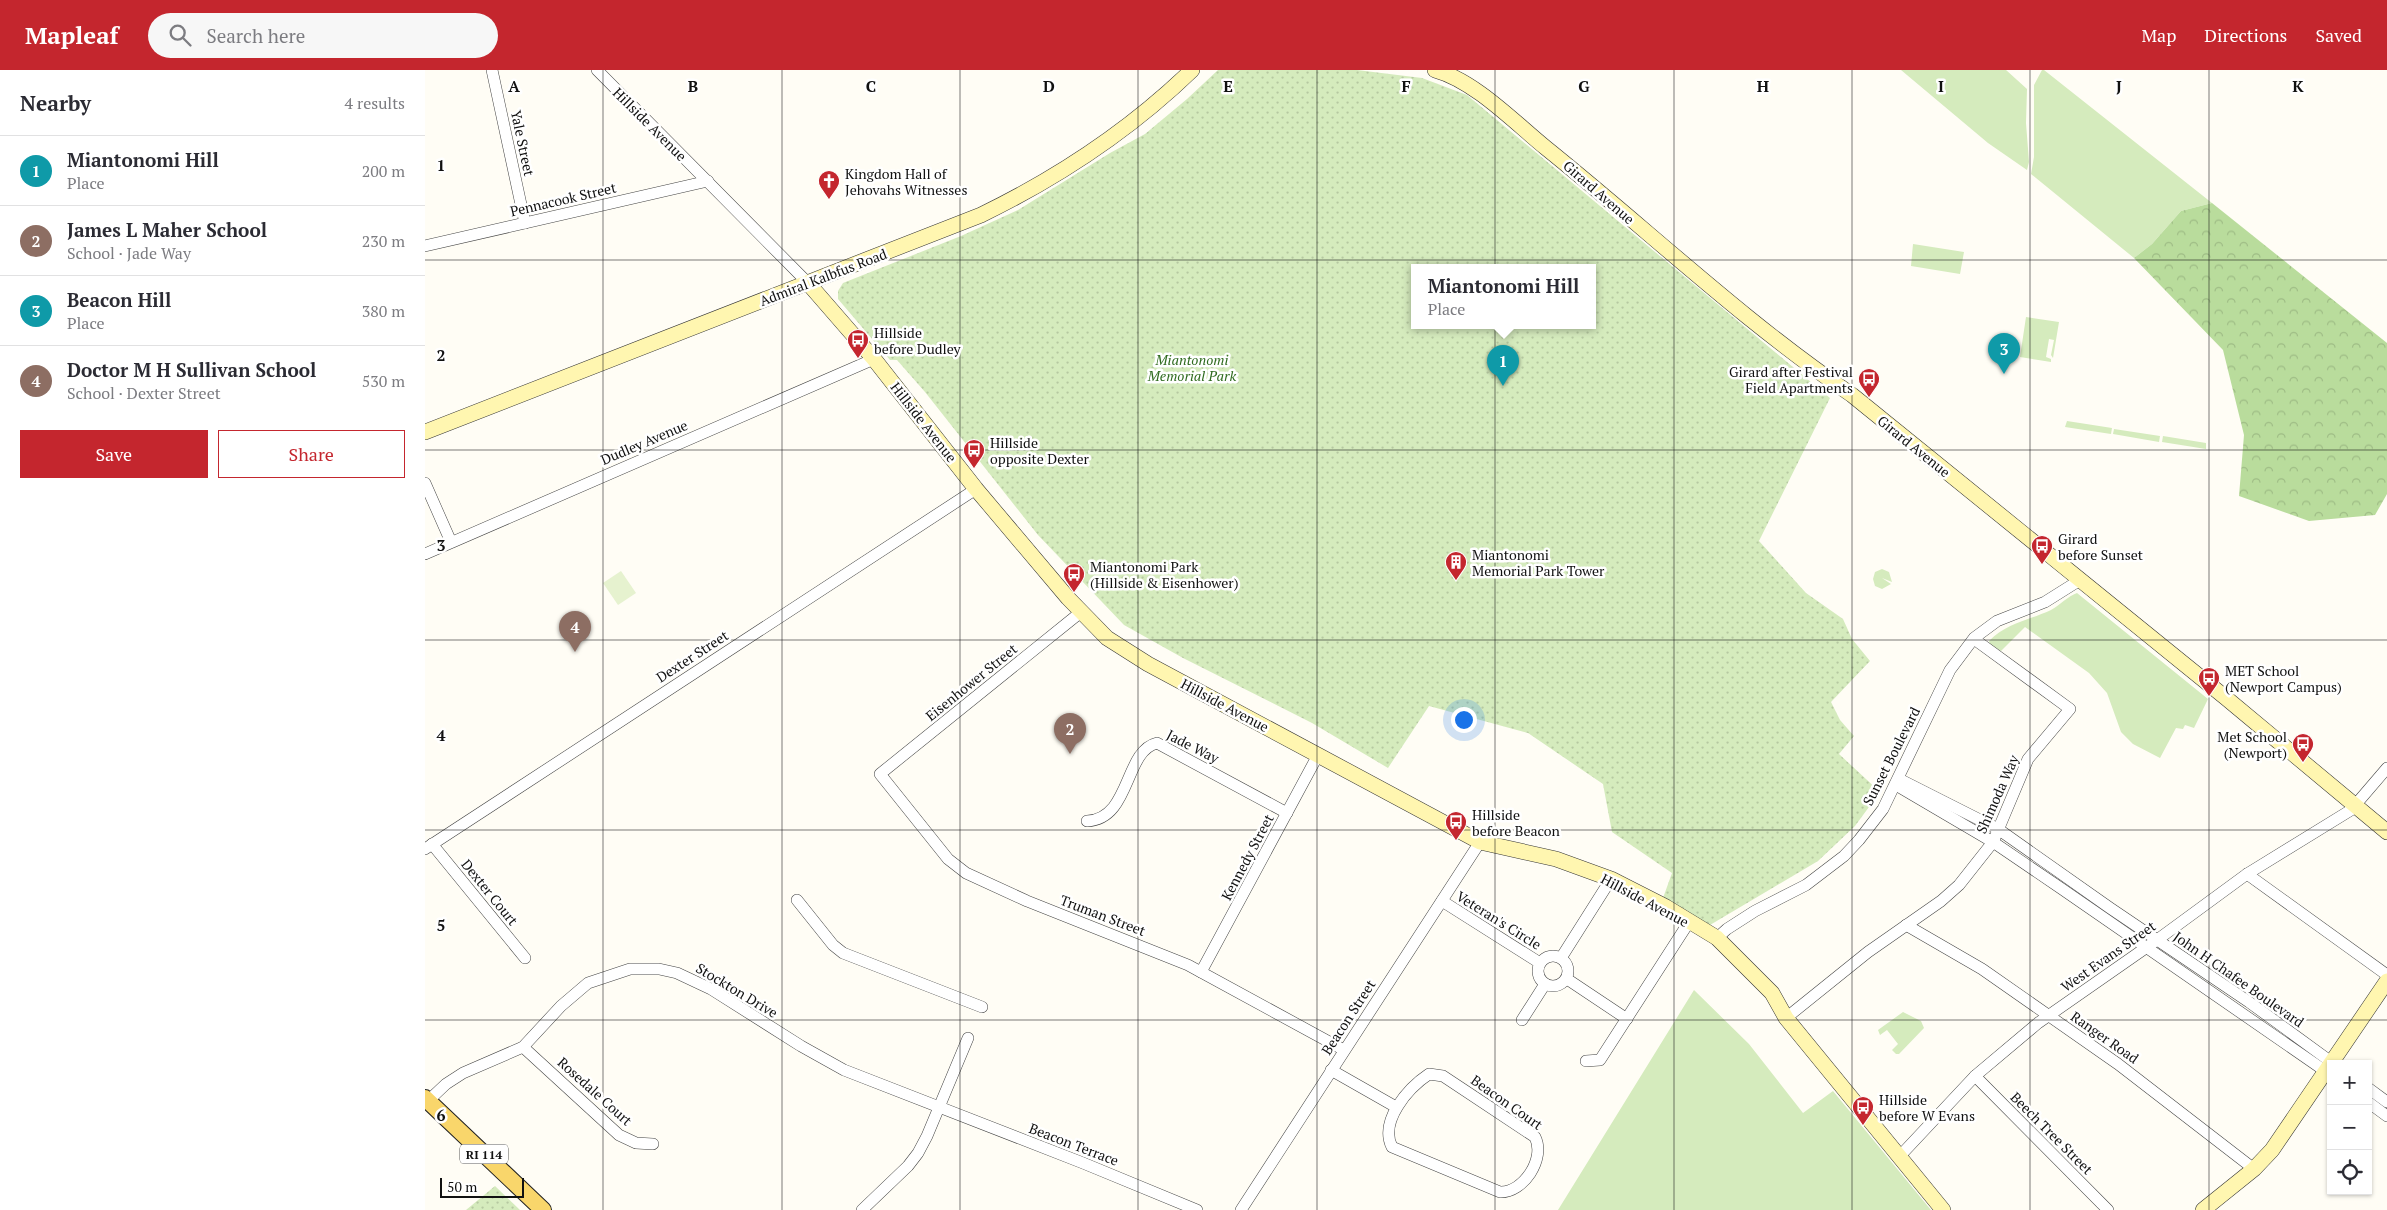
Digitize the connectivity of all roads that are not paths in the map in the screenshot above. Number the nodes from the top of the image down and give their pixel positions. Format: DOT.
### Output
graph roads {
  1 [pos="492,70"];
  2 [pos="597,70"];
  3 [pos="1191,70"];
  4 [pos="1435,70"];
  5 [pos="708,181"];
  6 [pos="525,223"];
  7 [pos="425,246"];
  8 [pos="808,283"];
  9 [pos="874,359"];
  10 [pos="425,432"];
  11 [pos="425,483"];
  12 [pos="976,489"];
  13 [pos="451,542"];
  14 [pos="425,554"];
  15 [pos="2079,580"];
  16 [pos="1081,612"];
  17 [pos="1973,639"];
  18 [pos="1319,755"];
  19 [pos="2387,768"];
  20 [pos="880,774"];
  21 [pos="1898,782"];
  22 [pos="2355,806"];
  23 [pos="1287,813"];
  24 [pos="1087,821"];
  25 [pos="1998,829"];
  26 [pos="2387,832"];
  27 [pos="1480,842"];
  28 [pos="1993,842"];
  29 [pos="428,847"];
  30 [pos="2247,874"];
  31 [pos="1611,879"];
  32 [pos="797,900"];
  33 [pos="1442,901"];
  34 [pos="1689,922"];
  35 [pos="1906,925"];
  36 [pos="1717,938"];
  37 [pos="2152,943"];
  38 [pos="525,958"];
  39 [pos="1561,958"];
  40 [pos="1540,963"];
  41 [pos="1201,972"];
  42 [pos="2387,975"];
  43 [pos="1567,979"];
  44 [pos="2387,981"];
  45 [pos="1545,984"];
  46 [pos="976,1004"];
  47 [pos="2048,1016"];
  48 [pos="1786,1018"];
  49 [pos="1627,1019"];
  50 [pos="1522,1020"];
  51 [pos="968,1038"];
  52 [pos="523,1047"];
  53 [pos="1344,1050"];
  54 [pos="2336,1060"];
  55 [pos="1586,1061"];
  56 [pos="2327,1065"];
  57 [pos="1331,1070"];
  58 [pos="2327,1074"];
  59 [pos="1975,1076"];
  60 [pos="2372,1091"];
  61 [pos="427,1100"];
  62 [pos="2387,1102"];
  63 [pos="2372,1105"];
  64 [pos="1396,1107"];
  65 [pos="939,1109"];
  66 [pos="2387,1116"];
  67 [pos="653,1144"];
  68 [pos="1899,1156"];
  69 [pos="2254,1168"];
  70 [pos="543,1210"];
  71 [pos="862,1210"];
  72 [pos="1197,1210"];
  73 [pos="1241,1210"];
  74 [pos="1943,1210"];
  75 [pos="2108,1210"];
  76 [pos="2203,1210"];
  1 -- 6 [label="street, Yale Street"];
  2 -- 5 [label="street, Hillside Avenue"];
  3 -- 8 [label="street, Admiral Kalbfus Road"];
  4 -- 15 [label="street, Girard Avenue"];
  5 -- 6 [label="street, Pennacook Street"];
  5 -- 8 [label="street, Hillside Avenue"];
  6 -- 7 [label="street, Pennacook Street"];
  8 -- 9 [label="street, Hillside Avenue"];
  8 -- 10 [label="street, Admiral Kalbfus Road"];
  9 -- 12 [label="street, Hillside Avenue"];
  9 -- 13 [label="street, Dudley Avenue"];
  11 -- 13 [label="street"];
  12 -- 16 [label="street, Hillside Avenue"];
  12 -- 29 [label="street, Dexter Street"];
  13 -- 14 [label="street, Dudley Avenue"];
  15 -- 17 [label="street, Sunset Boulevard"];
  15 -- 22 [label="street, Girard Avenue"];
  16 -- 18 [label="street, Hillside Avenue"];
  16 -- 20 [label="street, Eisenhower Street"];
  17 -- 21 [label="street, Sunset Boulevard"];
  17 -- 25 [label="street, Shimoda Way"];
  18 -- 23 [label="street, Kennedy Street"];
  18 -- 27 [label="street, Hillside Avenue"];
  19 -- 22 [label="street, West Evans Street"];
  20 -- 41 [label="street, Truman Street"];
  21 -- 25 [label="street, John H Chafee Boulevard"];
  21 -- 28 [label="street, John H Chafee Boulevard"];
  21 -- 36 [label="street, Sunset Boulevard"];
  22 -- 26 [label="street, Girard Avenue"];
  22 -- 30 [label="street, West Evans Street"];
  23 -- 24 [label="street, Jade Way"];
  23 -- 41 [label="street, Kennedy Street"];
  25 -- 28 [label="street, Shimoda Way"];
  25 -- 37 [label="street, John H Chafee Boulevard"];
  27 -- 31 [label="street, Hillside Avenue"];
  27 -- 33 [label="street, Beacon Street"];
  28 -- 35 [label="street, Shimoda Way"];
  28 -- 37 [label="street, John H Chafee Boulevard"];
  29 -- 38 [label="street, Dexter Court"];
  30 -- 37 [label="street, West Evans Street"];
  30 -- 42 [label="street"];
  31 -- 34 [label="street, Hillside Avenue"];
  31 -- 39 [label="street"];
  32 -- 46 [label="street"];
  33 -- 40 [label="street, Veteran's Circle"];
  33 -- 53 [label="street, Beacon Street"];
  34 -- 36 [label="street, Hillside Avenue"];
  34 -- 49 [label="street"];
  35 -- 47 [label="street, Ranger Road"];
  35 -- 48 [label="street, Shimoda Way"];
  36 -- 48 [label="street, Hillside Avenue"];
  37 -- 47 [label="street, West Evans Street"];
  37 -- 56 [label="street, John H Chafee Boulevard"];
  39 -- 40 [label="street, Veteran's Circle"];
  39 -- 43 [label="street"];
  40 -- 45 [label="street, Veteran's Circle"];
  41 -- 53 [label="street, Truman Street"];
  43 -- 45 [label="street"];
  43 -- 49 [label="street"];
  44 -- 54 [label="street"];
  45 -- 50 [label="street"];
  47 -- 59 [label="street, West Evans Street"];
  47 -- 69 [label="street, Ranger Road"];
  48 -- 68 [label="street, Hillside Avenue"];
  49 -- 55 [label="street"];
  51 -- 65 [label="street"];
  52 -- 61 [label="street, Stockton Drive"];
  52 -- 65 [label="street, Stockton Drive"];
  52 -- 67 [label="street, Rosedale Court"];
  53 -- 57 [label="street, Beacon Street"];
  57 -- 64 [label="street"];
  57 -- 73 [label="street, Beacon Street"];
  58 -- 69 [label="street"];
  59 -- 68 [label="street, West Evans Street"];
  59 -- 75 [label="street, Beech Tree Street"];
  60 -- 62 [label="street"];
  61 -- 70 [label="main road, RI 114"];
  63 -- 66 [label="street"];
  64 -- 64 [label="street, Beacon Court"];
  65 -- 71 [label="street"];
  65 -- 72 [label="street, Beacon Terrace"];
  68 -- 74 [label="street, Hillside Avenue"];
  69 -- 76 [label="street"];
}
